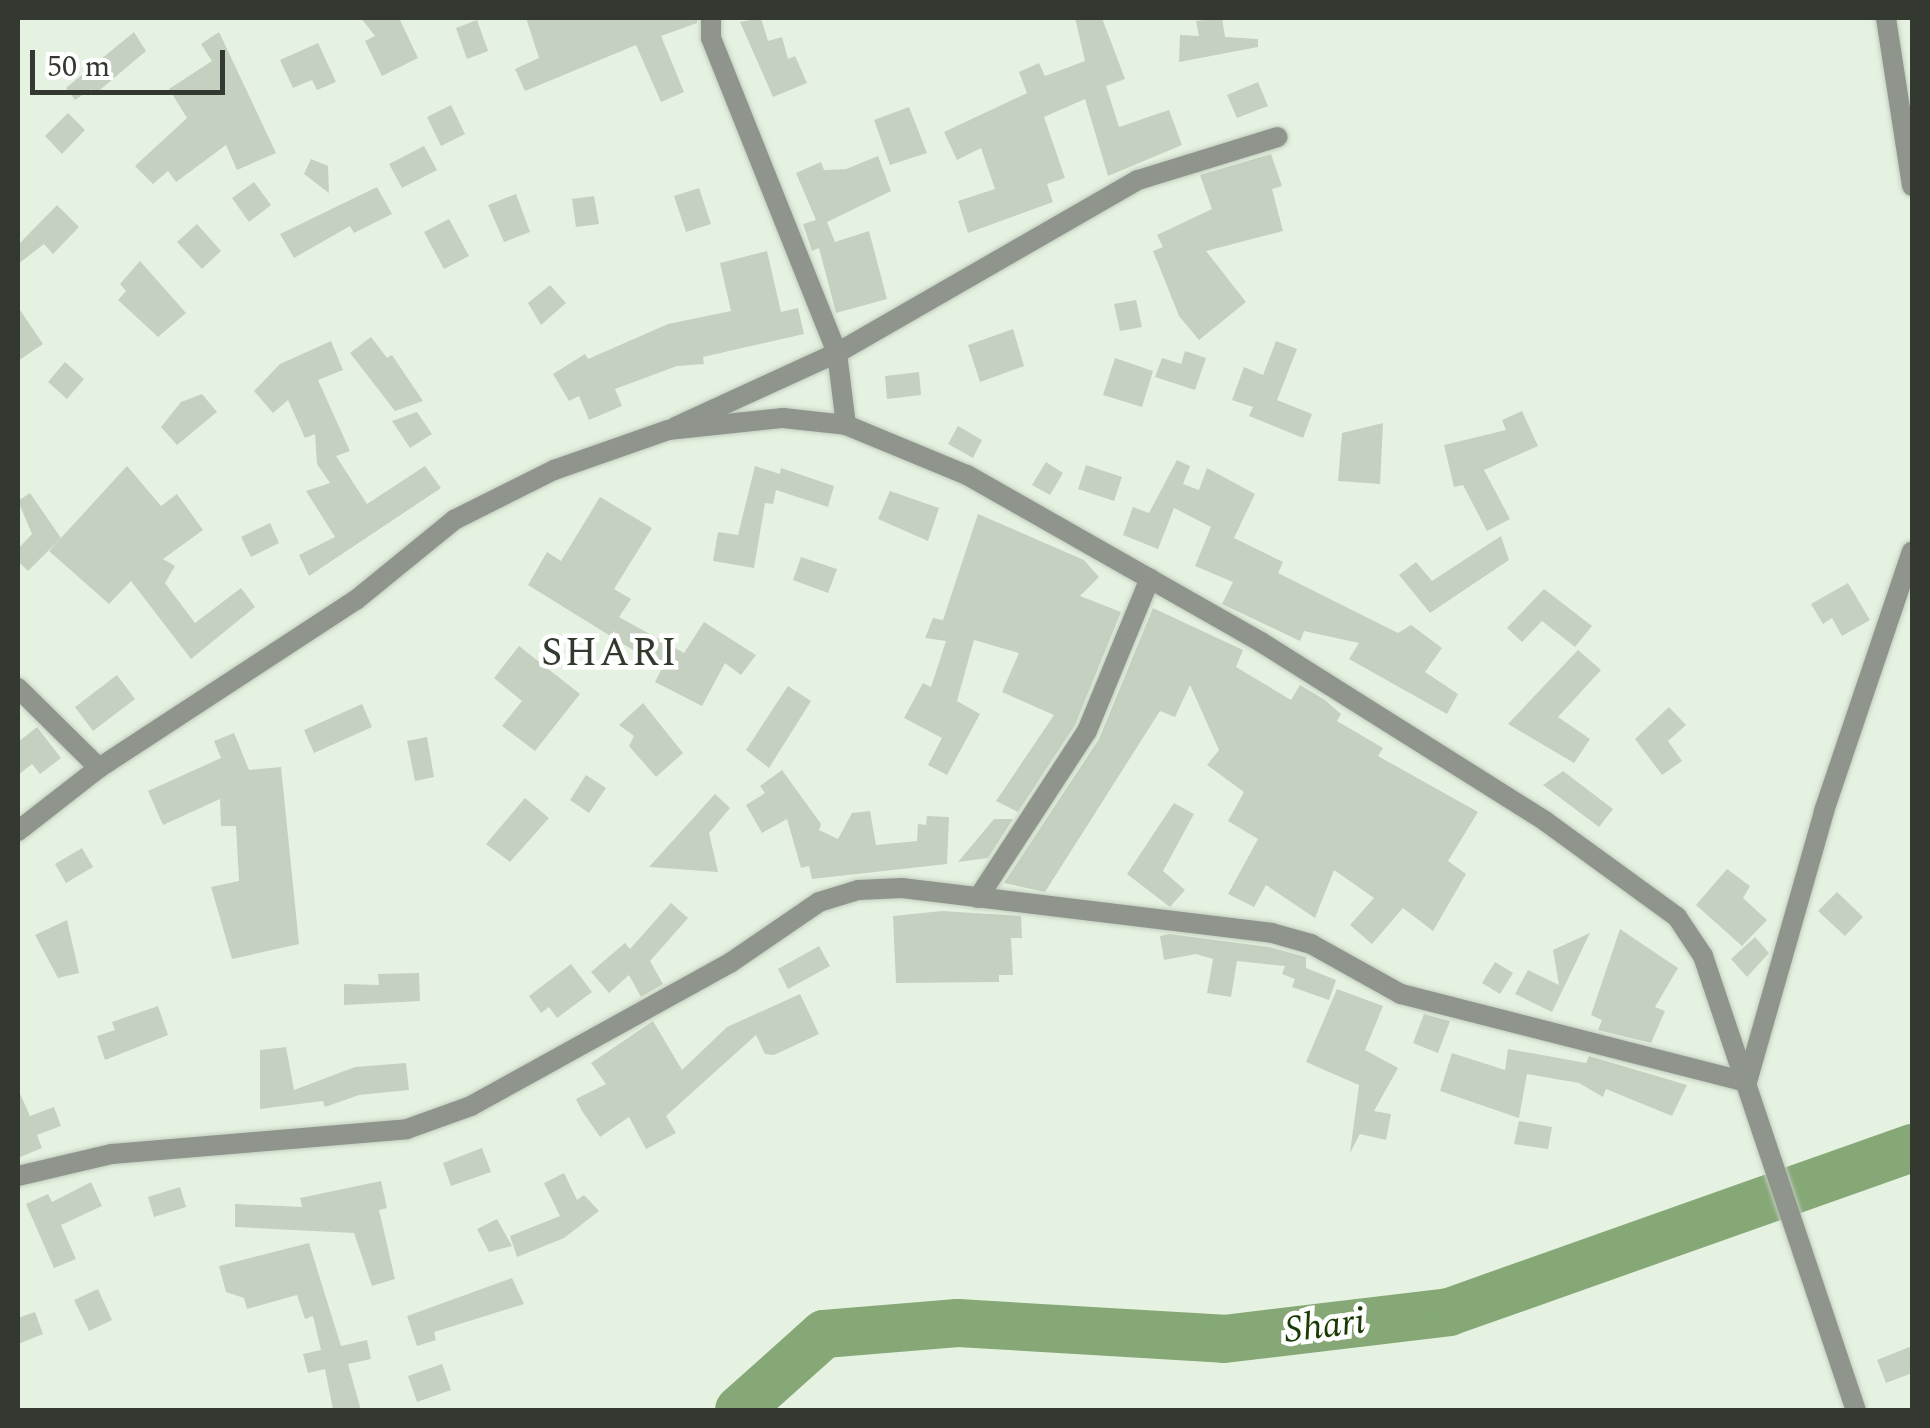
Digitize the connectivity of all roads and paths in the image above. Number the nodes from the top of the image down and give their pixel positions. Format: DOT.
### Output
graph roads {
  1 [pos="710,18"];
  2 [pos="1886,18"];
  3 [pos="1278,138"];
  4 [pos="1912,186"];
  5 [pos="837,353"];
  6 [pos="846,425"];
  7 [pos="668,430"];
  8 [pos="1912,550"];
  9 [pos="1150,578"];
  10 [pos="18,688"];
  11 [pos="99,768"];
  12 [pos="18,831"];
  13 [pos="978,898"];
  14 [pos="1748,1082"];
  15 [pos="18,1176"];
  16 [pos="1856,1410"];
  1 -- 5 [label="street"];
  2 -- 4 [label="street"];
  3 -- 5 [label="street"];
  5 -- 6 [label="street"];
  5 -- 7 [label="street"];
  6 -- 7 [label="street"];
  6 -- 9 [label="street"];
  7 -- 11 [label="street"];
  8 -- 14 [label="street"];
  9 -- 13 [label="street"];
  9 -- 14 [label="street"];
  10 -- 11 [label="street"];
  11 -- 12 [label="street"];
  13 -- 14 [label="street"];
  13 -- 15 [label="street"];
  14 -- 16 [label="street"];
}
